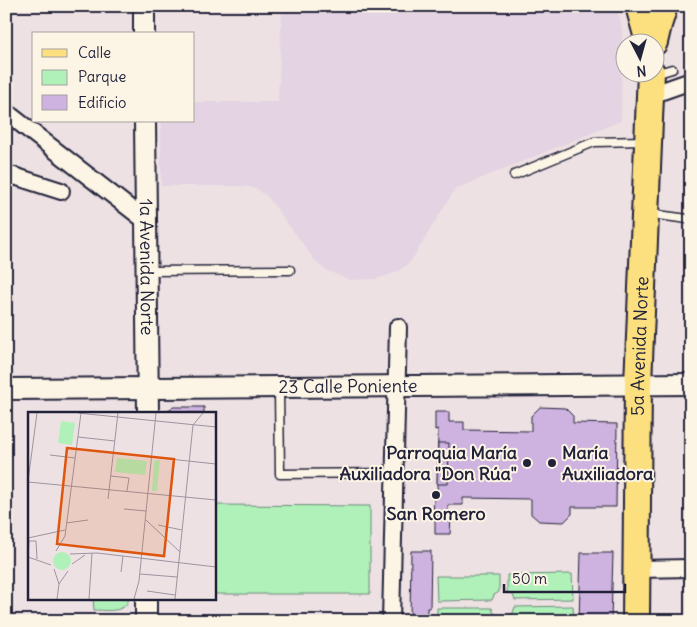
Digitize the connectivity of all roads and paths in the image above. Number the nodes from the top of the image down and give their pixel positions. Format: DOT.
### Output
graph roads {
  1 [pos="144,6"];
  2 [pos="639,6"];
  3 [pos="664,6"];
  4 [pos="144,32"];
  5 [pos="646,32"];
  6 [pos="656,32"];
  7 [pos="664,79"];
  8 [pos="691,81"];
  9 [pos="655,82"];
  10 [pos="6,112"];
  11 [pos="145,122"];
  12 [pos="648,141"];
  13 [pos="6,175"];
  14 [pos="514,175"];
  15 [pos="61,191"];
  16 [pos="645,213"];
  17 [pos="688,219"];
  18 [pos="146,221"];
  19 [pos="147,270"];
  20 [pos="290,270"];
  21 [pos="398,327"];
  22 [pos="638,384"];
  23 [pos="691,384"];
  24 [pos="398,386"];
  25 [pos="279,387"];
  26 [pos="148,388"];
  27 [pos="6,389"];
  28 [pos="148,412"];
  29 [pos="395,473"];
  30 [pos="637,568"];
  31 [pos="691,568"];
  32 [pos="146,600"];
  33 [pos="146,621"];
  34 [pos="391,621"];
  35 [pos="636,621"];
  1 -- 4 [label="street"];
  2 -- 5 [label="main road"];
  3 -- 6 [label="main road"];
  7 -- 8 [label="street"];
  9 -- 12 [label="main road, 5a Avenida Norte"];
  10 -- 18 [label="street"];
  11 -- 18 [label="street, 1a Avenida Norte"];
  12 -- 14 [label="lane"];
  12 -- 16 [label="main road, 5a Avenida Norte"];
  13 -- 15 [label="street"];
  16 -- 17 [label="lane"];
  16 -- 22 [label="main road, 5a Avenida Norte"];
  18 -- 19 [label="street, 1a Avenida Norte"];
  19 -- 20 [label="lane"];
  19 -- 26 [label="street, 1a Avenida Norte"];
  21 -- 24 [label="street"];
  22 -- 23 [label="street, 23 Calle Poniente"];
  22 -- 24 [label="street, 23 Calle Poniente"];
  22 -- 30 [label="main road, 5a Avenida Norte"];
  24 -- 25 [label="street, 23 Calle Poniente"];
  24 -- 29 [label="street"];
  25 -- 26 [label="street, 23 Calle Poniente"];
  25 -- 29 [label="lane"];
  26 -- 27 [label="street, 23 Calle Poniente"];
  26 -- 28 [label="street, 1a Avenida Norte"];
  29 -- 34 [label="street"];
  30 -- 31 [label="street"];
  30 -- 35 [label="main road, 5a Avenida Norte"];
  32 -- 33 [label="street"];
}
